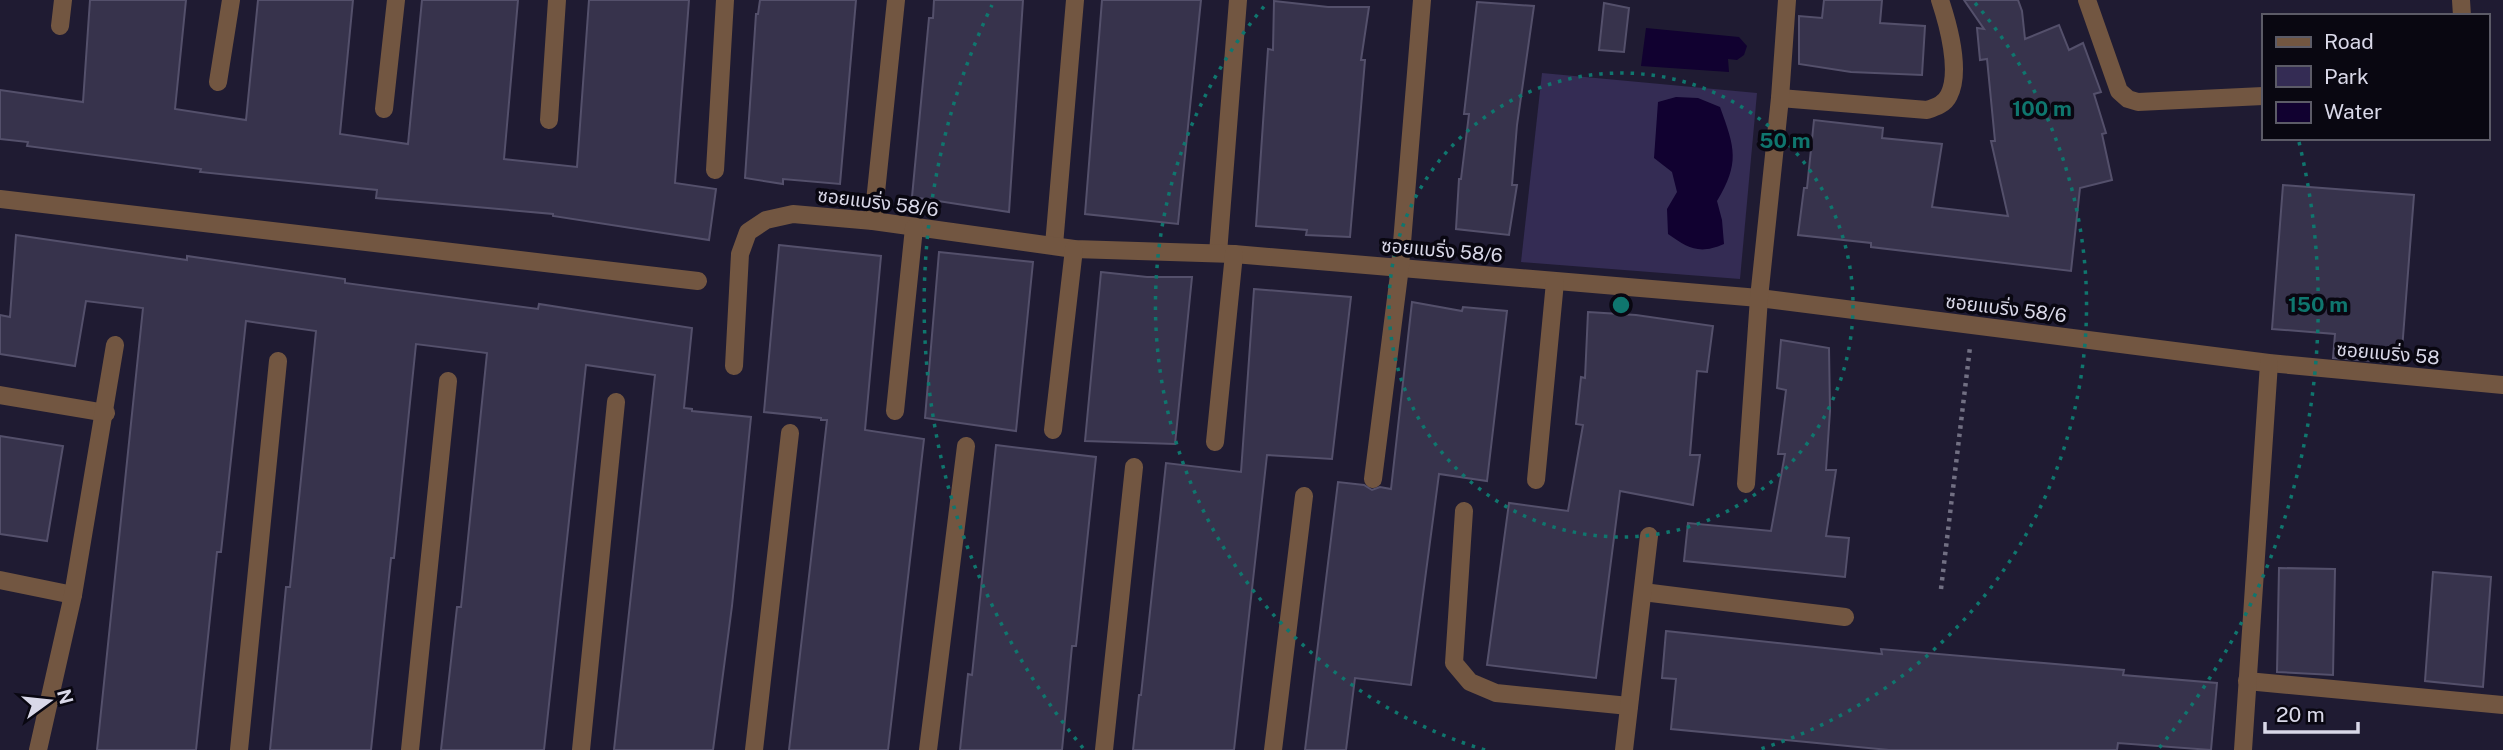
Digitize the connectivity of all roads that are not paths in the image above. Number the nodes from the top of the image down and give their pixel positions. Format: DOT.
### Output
graph roads {
  1 [pos="63,0"];
  2 [pos="231,0"];
  3 [pos="397,0"];
  4 [pos="557,0"];
  5 [pos="725,0"];
  6 [pos="896,0"];
  7 [pos="1075,0"];
  8 [pos="1238,0"];
  9 [pos="1422,0"];
  10 [pos="1787,0"];
  11 [pos="1940,0"];
  12 [pos="2087,0"];
  13 [pos="60,26"];
  14 [pos="218,82"];
  15 [pos="2262,96"];
  16 [pos="1780,98"];
  17 [pos="384,109"];
  18 [pos="549,120"];
  19 [pos="715,170"];
  20 [pos="0,199"];
  21 [pos="873,221"];
  22 [pos="914,228"];
  23 [pos="1054,245"];
  24 [pos="1074,249"];
  25 [pos="1226,254"];
  26 [pos="1399,267"];
  27 [pos="698,281"];
  28 [pos="1555,282"];
  29 [pos="1759,298"];
  30 [pos="116,345"];
  31 [pos="278,361"];
  32 [pos="2269,363"];
  33 [pos="734,366"];
  34 [pos="448,382"];
  35 [pos="2503,385"];
  36 [pos="0,395"];
  37 [pos="616,402"];
  38 [pos="895,411"];
  39 [pos="106,413"];
  40 [pos="1053,430"];
  41 [pos="790,433"];
  42 [pos="1215,442"];
  43 [pos="966,446"];
  44 [pos="1134,467"];
  45 [pos="1373,479"];
  46 [pos="1536,480"];
  47 [pos="1746,484"];
  48 [pos="1304,496"];
  49 [pos="1464,511"];
  50 [pos="1649,536"];
  51 [pos="0,580"];
  52 [pos="1643,592"];
  53 [pos="73,595"];
  54 [pos="1846,617"];
  55 [pos="2248,681"];
  56 [pos="2503,705"];
  57 [pos="1629,706"];
  58 [pos="38,750"];
  59 [pos="239,750"];
  60 [pos="410,750"];
  61 [pos="581,750"];
  62 [pos="754,750"];
  63 [pos="928,750"];
  64 [pos="1104,750"];
  65 [pos="1273,750"];
  66 [pos="1624,750"];
  67 [pos="2243,750"];
  1 -- 13 [label="street"];
  2 -- 14 [label="street"];
  3 -- 17 [label="street"];
  4 -- 18 [label="street"];
  5 -- 19 [label="street"];
  6 -- 21 [label="street"];
  7 -- 23 [label="street"];
  8 -- 25 [label="street"];
  9 -- 26 [label="street"];
  10 -- 16 [label="street"];
  11 -- 16 [label="street"];
  12 -- 15 [label="street"];
  16 -- 29 [label="street"];
  20 -- 27 [label="street"];
  21 -- 22 [label="street, ซอยแบริ่ง 58/6"];
  21 -- 33 [label="street, ซอยแบริ่ง 58/6"];
  22 -- 23 [label="street, ซอยแบริ่ง 58/6"];
  22 -- 38 [label="street"];
  23 -- 24 [label="street, ซอยแบริ่ง 58/6"];
  24 -- 25 [label="street, ซอยแบริ่ง 58/6"];
  24 -- 40 [label="street"];
  25 -- 26 [label="street, ซอยแบริ่ง 58/6"];
  25 -- 42 [label="street"];
  26 -- 28 [label="street, ซอยแบริ่ง 58/6"];
  26 -- 45 [label="street"];
  28 -- 29 [label="street, ซอยแบริ่ง 58/6"];
  28 -- 46 [label="street"];
  29 -- 32 [label="street, ซอยแบริ่ง 58/6"];
  29 -- 47 [label="street"];
  30 -- 39 [label="street"];
  31 -- 59 [label="street"];
  32 -- 35 [label="street, ซอยแบริ่ง 58"];
  32 -- 55 [label="street"];
  34 -- 60 [label="street"];
  36 -- 39 [label="street"];
  37 -- 61 [label="street"];
  39 -- 53 [label="street"];
  41 -- 62 [label="street"];
  43 -- 63 [label="street"];
  44 -- 64 [label="street"];
  48 -- 65 [label="street"];
  49 -- 57 [label="street"];
  50 -- 52 [label="street"];
  51 -- 53 [label="street"];
  52 -- 54 [label="street"];
  52 -- 57 [label="street"];
  53 -- 58 [label="street"];
  55 -- 56 [label="street"];
  55 -- 67 [label="street"];
  57 -- 66 [label="street"];
}
